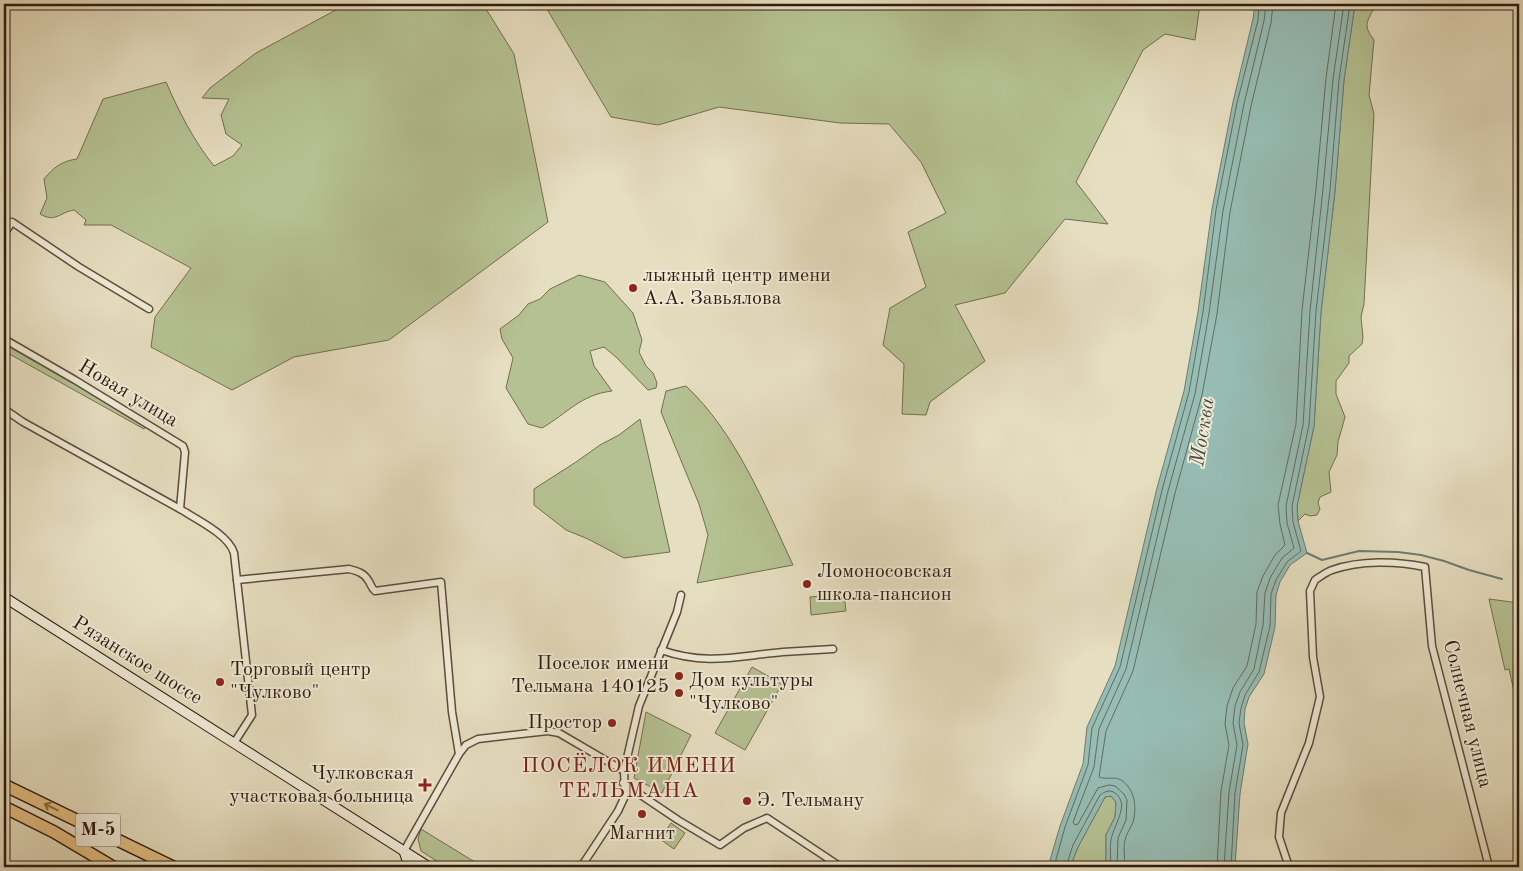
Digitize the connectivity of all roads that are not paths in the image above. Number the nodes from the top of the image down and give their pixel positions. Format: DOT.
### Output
graph roads {
  1 [pos="4,234"];
  2 [pos="149,309"];
  3 [pos="4,339"];
  4 [pos="4,409"];
  5 [pos="180,508"];
  6 [pos="237,580"];
  7 [pos="681,595"];
  8 [pos="4,597"];
  9 [pos="661,650"];
  10 [pos="833,650"];
  11 [pos="234,743"];
  12 [pos="459,754"];
  13 [pos="624,771"];
  14 [pos="623,783"];
  15 [pos="4,785"];
  16 [pos="4,807"];
  17 [pos="404,851"];
  18 [pos="114,867"];
  19 [pos="174,867"];
  20 [pos="409,867"];
  21 [pos="429,867"];
  22 [pos="581,867"];
  23 [pos="842,867"];
  24 [pos="1289,867"];
  25 [pos="1489,867"];
  1 -- 2 [label="street"];
  3 -- 5 [label="street, Новая улица"];
  4 -- 5 [label="street"];
  5 -- 6 [label="street"];
  6 -- 11 [label="street"];
  6 -- 12 [label="street"];
  7 -- 9 [label="street"];
  8 -- 11 [label="main road, Рязанское шоссе"];
  9 -- 10 [label="street"];
  9 -- 13 [label="street"];
  11 -- 17 [label="main road, Рязанское шоссе"];
  12 -- 13 [label="street"];
  12 -- 17 [label="street"];
  13 -- 14 [label="street"];
  14 -- 22 [label="street"];
  14 -- 23 [label="street"];
  19 -- 15 [label="highway, М-5, one-way"];
  16 -- 18 [label="highway, М-5"];
  17 -- 20 [label="main road"];
  17 -- 21 [label="main road, Рязанское шоссе"];
  24 -- 25 [label="street, Солнечная улица"];
}
